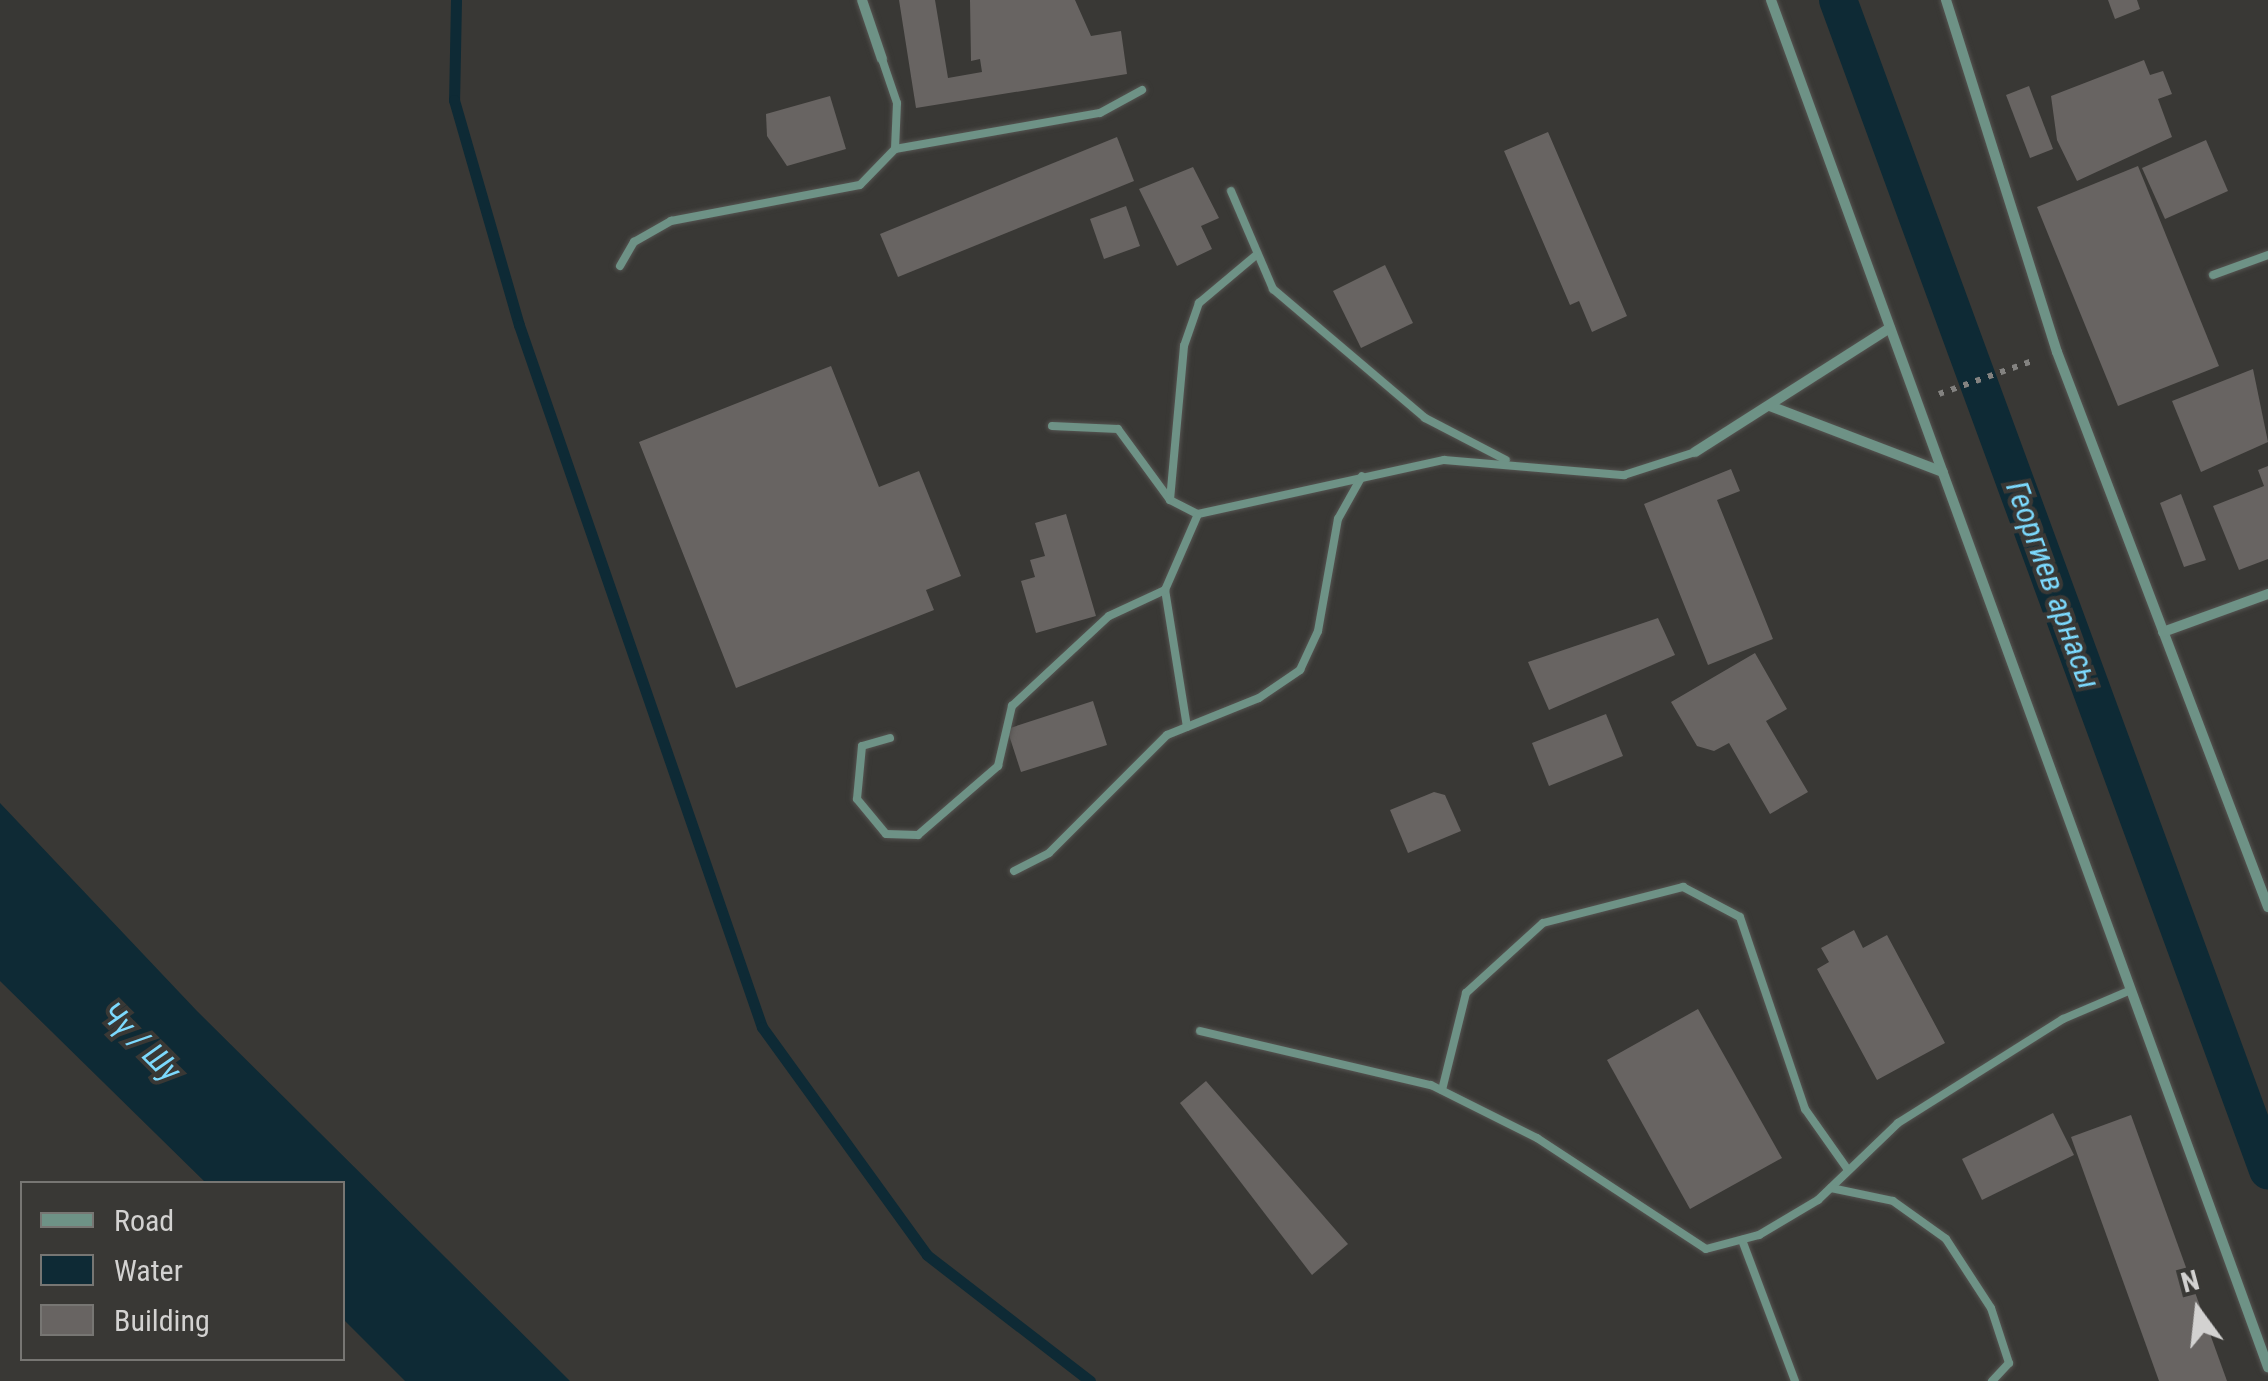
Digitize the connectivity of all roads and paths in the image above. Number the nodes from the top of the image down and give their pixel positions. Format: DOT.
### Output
graph roads {
  1 [pos="862,0"];
  2 [pos="1771,0"];
  3 [pos="1946,0"];
  4 [pos="882,60"];
  5 [pos="1142,90"];
  6 [pos="895,149"];
  7 [pos="1231,190"];
  8 [pos="2268,255"];
  9 [pos="1255,256"];
  10 [pos="620,266"];
  11 [pos="2213,275"];
  12 [pos="1890,328"];
  13 [pos="2057,352"];
  14 [pos="1918,401"];
  15 [pos="1770,406"];
  16 [pos="1052,426"];
  17 [pos="1695,452"];
  18 [pos="1510,462"];
  19 [pos="1943,472"];
  20 [pos="1362,476"];
  21 [pos="1170,500"];
  22 [pos="1198,514"];
  23 [pos="1165,590"];
  24 [pos="2268,594"];
  25 [pos="2163,632"];
  26 [pos="1186,727"];
  27 [pos="890,738"];
  28 [pos="1014,871"];
  29 [pos="2268,908"];
  30 [pos="2131,990"];
  31 [pos="1200,1031"];
  32 [pos="1442,1090"];
  33 [pos="1848,1170"];
  34 [pos="1831,1188"];
  35 [pos="1742,1240"];
  36 [pos="2268,1367"];
  37 [pos="1795,1381"];
  38 [pos="1992,1381"];
  1 -- 4 [label="street"];
  2 -- 12 [label="street"];
  3 -- 13 [label="street"];
  4 -- 6 [label="lane"];
  5 -- 6 [label="lane"];
  6 -- 10 [label="lane"];
  7 -- 9 [label="lane"];
  8 -- 11 [label="lane"];
  9 -- 18 [label="lane"];
  9 -- 21 [label="lane"];
  12 -- 14 [label="street"];
  12 -- 15 [label="street"];
  13 -- 14 [label="path"];
  13 -- 25 [label="street"];
  14 -- 19 [label="street"];
  15 -- 17 [label="street"];
  15 -- 19 [label="street"];
  16 -- 21 [label="lane"];
  17 -- 18 [label="lane"];
  18 -- 20 [label="lane"];
  19 -- 30 [label="street"];
  20 -- 22 [label="lane"];
  20 -- 26 [label="lane"];
  21 -- 22 [label="lane"];
  22 -- 23 [label="lane"];
  23 -- 26 [label="lane"];
  23 -- 27 [label="lane"];
  24 -- 25 [label="street"];
  25 -- 29 [label="street"];
  26 -- 28 [label="lane"];
  30 -- 33 [label="lane"];
  30 -- 36 [label="street"];
  31 -- 32 [label="lane"];
  32 -- 33 [label="lane"];
  32 -- 35 [label="lane"];
  33 -- 34 [label="lane"];
  34 -- 35 [label="lane"];
  34 -- 38 [label="lane"];
  35 -- 37 [label="lane"];
}
